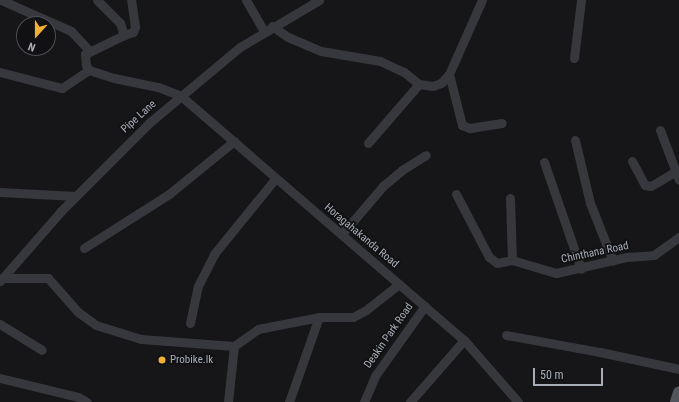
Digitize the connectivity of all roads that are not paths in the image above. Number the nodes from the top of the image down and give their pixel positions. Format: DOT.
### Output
graph roads {
  1 [pos="1,0"];
  2 [pos="97,0"];
  3 [pos="131,0"];
  4 [pos="246,0"];
  5 [pos="319,0"];
  6 [pos="482,0"];
  7 [pos="581,0"];
  8 [pos="268,28"];
  9 [pos="124,35"];
  10 [pos="89,50"];
  11 [pos="574,58"];
  12 [pos="89,70"];
  13 [pos="0,72"];
  14 [pos="449,74"];
  15 [pos="419,84"];
  16 [pos="181,96"];
  17 [pos="502,123"];
  18 [pos="660,130"];
  19 [pos="575,140"];
  20 [pos="234,141"];
  21 [pos="368,143"];
  22 [pos="426,155"];
  23 [pos="632,161"];
  24 [pos="544,162"];
  25 [pos="677,176"];
  26 [pos="274,179"];
  27 [pos="0,192"];
  28 [pos="456,194"];
  29 [pos="75,196"];
  30 [pos="510,198"];
  31 [pos="342,234"];
  32 [pos="679,237"];
  33 [pos="84,248"];
  34 [pos="512,260"];
  35 [pos="613,261"];
  36 [pos="581,269"];
  37 [pos="1,279"];
  38 [pos="399,284"];
  39 [pos="425,306"];
  40 [pos="319,317"];
  41 [pos="190,323"];
  42 [pos="0,324"];
  43 [pos="506,335"];
  44 [pos="464,340"];
  45 [pos="234,346"];
  46 [pos="42,350"];
  47 [pos="679,370"];
  48 [pos="0,378"];
  49 [pos="679,392"];
  50 [pos="87,402"];
  51 [pos="228,402"];
  52 [pos="288,402"];
  53 [pos="364,402"];
  54 [pos="410,402"];
  55 [pos="518,402"];
  56 [pos="676,402"];
  1 -- 10 [label="street"];
  2 -- 9 [label="street"];
  3 -- 9 [label="street"];
  4 -- 8 [label="street"];
  5 -- 8 [label="street, Pipe Lane"];
  6 -- 14 [label="street"];
  7 -- 11 [label="street"];
  8 -- 15 [label="street"];
  8 -- 16 [label="street, Pipe Lane"];
  9 -- 10 [label="street"];
  10 -- 12 [label="street"];
  12 -- 13 [label="street"];
  12 -- 16 [label="street, Horagahakanda Road"];
  14 -- 15 [label="street"];
  14 -- 17 [label="street"];
  15 -- 21 [label="street"];
  16 -- 20 [label="street, Horagahakanda Road"];
  16 -- 29 [label="street, Pipe Lane"];
  18 -- 25 [label="street"];
  19 -- 35 [label="street"];
  20 -- 26 [label="street, Horagahakanda Road"];
  20 -- 33 [label="street"];
  22 -- 31 [label="street"];
  23 -- 25 [label="street"];
  24 -- 36 [label="street"];
  26 -- 31 [label="street, Horagahakanda Road"];
  26 -- 41 [label="street"];
  27 -- 29 [label="street"];
  28 -- 34 [label="street, Chinthana Road"];
  29 -- 37 [label="street, Pipe Lane"];
  30 -- 34 [label="street"];
  31 -- 38 [label="street, Horagahakanda Road"];
  32 -- 35 [label="street, Chinthana Road"];
  34 -- 36 [label="street, Chinthana Road"];
  35 -- 36 [label="street, Chinthana Road"];
  37 -- 45 [label="street"];
  38 -- 39 [label="street, Horagahakanda Road"];
  38 -- 40 [label="street"];
  39 -- 44 [label="street, Horagahakanda Road"];
  39 -- 53 [label="street, Deakin Park Road"];
  40 -- 45 [label="street"];
  40 -- 52 [label="street"];
  42 -- 46 [label="street"];
  43 -- 47 [label="street"];
  44 -- 54 [label="street"];
  44 -- 55 [label="street, Horagahakanda Road"];
  45 -- 51 [label="street"];
  48 -- 50 [label="street"];
  49 -- 56 [label="main road"];
}
